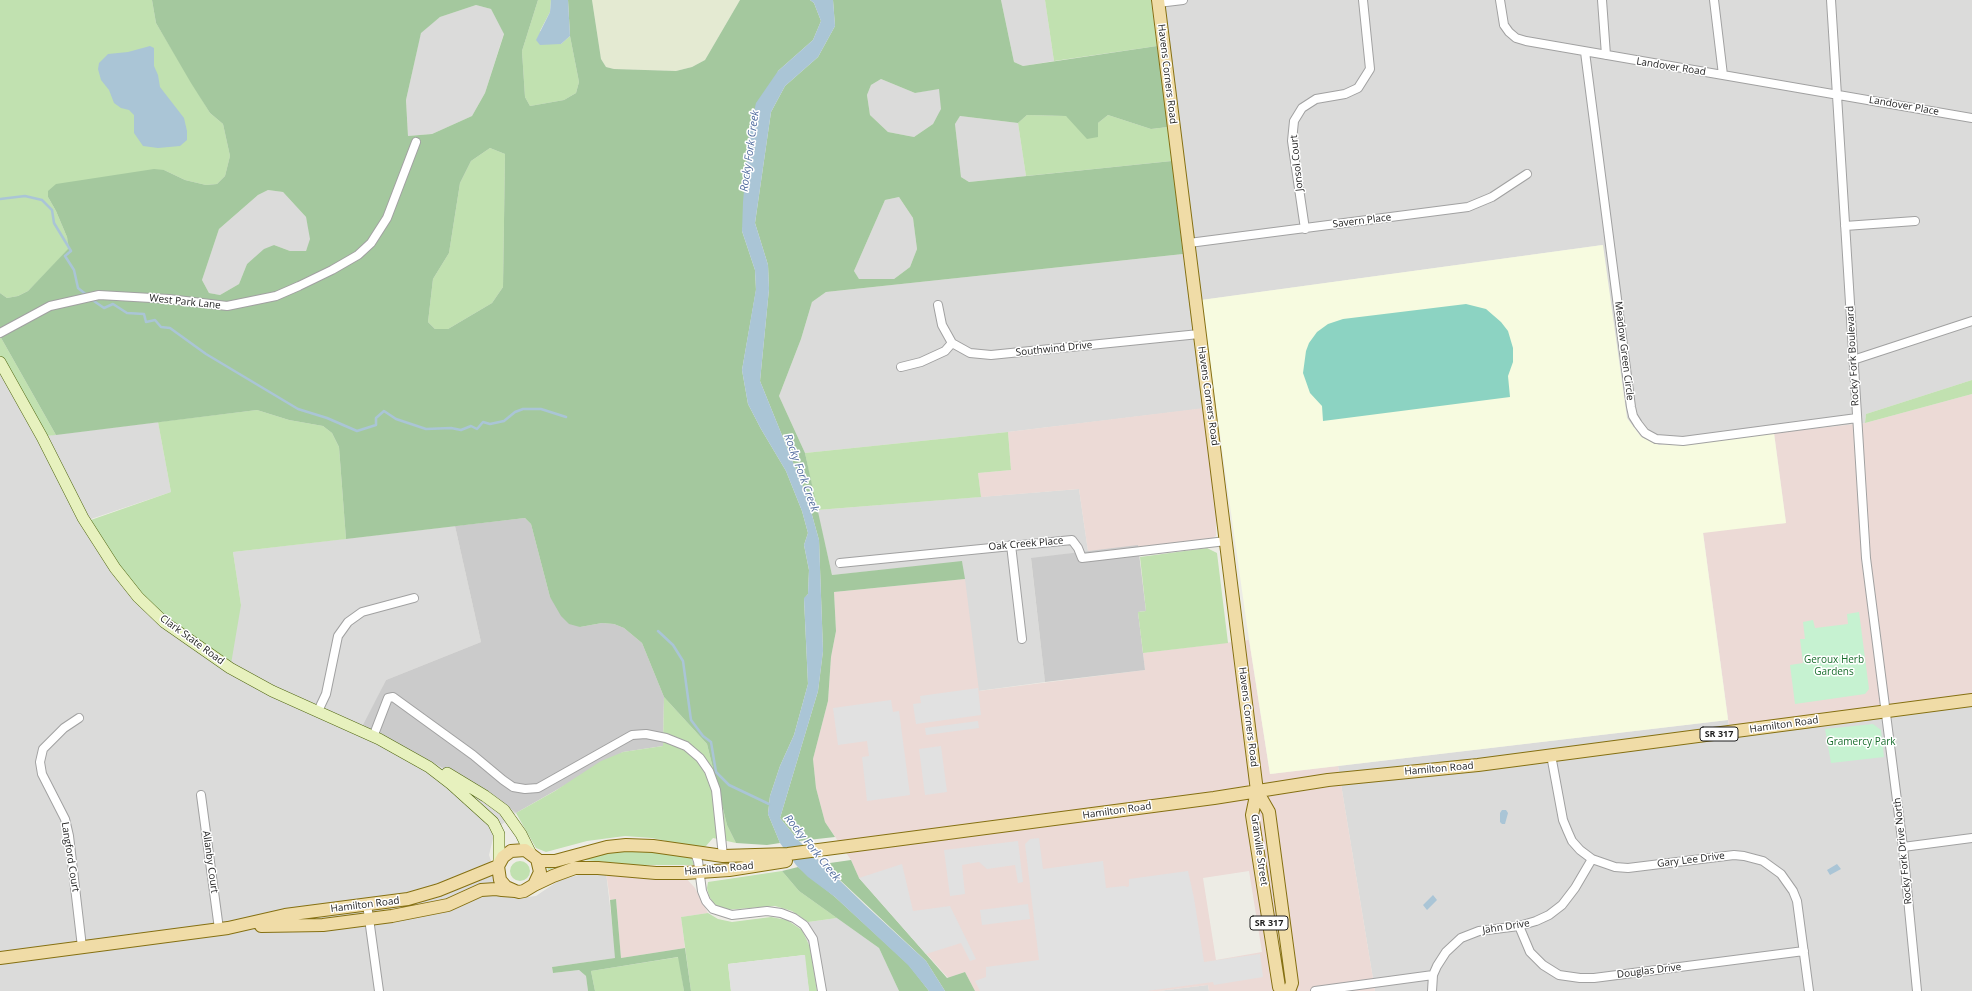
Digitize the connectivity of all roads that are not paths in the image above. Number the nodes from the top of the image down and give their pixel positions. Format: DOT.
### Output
graph roads {
  1 [pos="1183,0"];
  2 [pos="1363,0"];
  3 [pos="1500,0"];
  4 [pos="1602,0"];
  5 [pos="1714,0"];
  6 [pos="1831,0"];
  7 [pos="1158,2"];
  8 [pos="1585,52"];
  9 [pos="1606,55"];
  10 [pos="1723,76"];
  11 [pos="1837,95"];
  12 [pos="1972,118"];
  13 [pos="416,142"];
  14 [pos="1527,174"];
  15 [pos="1915,221"];
  16 [pos="1845,226"];
  17 [pos="1305,228"];
  18 [pos="1189,243"];
  19 [pos="938,305"];
  20 [pos="1972,321"];
  21 [pos="0,333"];
  22 [pos="1200,334"];
  23 [pos="952,343"];
  24 [pos="1853,360"];
  25 [pos="0,362"];
  26 [pos="901,366"];
  27 [pos="1856,418"];
  28 [pos="1226,541"];
  29 [pos="1011,545"];
  30 [pos="840,563"];
  31 [pos="414,598"];
  32 [pos="1022,639"];
  33 [pos="1972,700"];
  34 [pos="318,711"];
  35 [pos="1886,711"];
  36 [pos="79,718"];
  37 [pos="373,737"];
  38 [pos="1551,755"];
  39 [pos="429,767"];
  40 [pos="1258,791"];
  41 [pos="201,795"];
  42 [pos="1972,838"];
  43 [pos="1903,847"];
  44 [pos="689,851"];
  45 [pos="533,856"];
  46 [pos="723,856"];
  47 [pos="1592,859"];
  48 [pos="763,860"];
  49 [pos="501,861"];
  50 [pos="700,872"];
  51 [pos="534,885"];
  52 [pos="500,886"];
  53 [pos="367,904"];
  54 [pos="369,918"];
  55 [pos="1519,926"];
  56 [pos="223,928"];
  57 [pos="82,946"];
  58 [pos="1804,950"];
  59 [pos="0,958"];
  60 [pos="1433,975"];
  61 [pos="378,991"];
  62 [pos="822,991"];
  63 [pos="1283,991"];
  64 [pos="1289,991"];
  65 [pos="1315,991"];
  66 [pos="1432,991"];
  67 [pos="1809,991"];
  68 [pos="1917,991"];
  1 -- 7 [label="street"];
  2 -- 17 [label="street, Jonsol Court"];
  3 -- 8 [label="street, Landover Road"];
  4 -- 9 [label="street"];
  5 -- 10 [label="street"];
  6 -- 11 [label="street, Rocky Fork Boulevard"];
  7 -- 18 [label="main road, Havens Corners Road"];
  8 -- 9 [label="street, Landover Road"];
  8 -- 27 [label="street, Meadow Green Circle"];
  9 -- 10 [label="street, Landover Road"];
  10 -- 11 [label="street, Landover Road"];
  11 -- 12 [label="street, Landover Place"];
  11 -- 16 [label="street, Rocky Fork Boulevard"];
  13 -- 21 [label="street, West Park Lane"];
  14 -- 17 [label="street, Savern Place"];
  15 -- 16 [label="street"];
  16 -- 24 [label="street, Rocky Fork Boulevard"];
  17 -- 18 [label="street, Savern Place"];
  18 -- 22 [label="main road, Havens Corners Road"];
  19 -- 23 [label="street"];
  20 -- 24 [label="street"];
  22 -- 23 [label="street, Southwind Drive"];
  22 -- 28 [label="main road, Havens Corners Road"];
  23 -- 26 [label="street"];
  24 -- 27 [label="street, Rocky Fork Boulevard"];
  25 -- 34 [label="main road, Clark State Road"];
  27 -- 35 [label="street, Rocky Fork Boulevard"];
  28 -- 29 [label="street, Oak Creek Place"];
  28 -- 40 [label="main road, Havens Corners Road"];
  29 -- 30 [label="street, Oak Creek Place"];
  29 -- 32 [label="street"];
  31 -- 34 [label="street"];
  33 -- 35 [label="main road, Hamilton Road / SR 317"];
  34 -- 37 [label="main road, Clark State Road"];
  35 -- 38 [label="main road, Hamilton Road / SR 317"];
  35 -- 43 [label="street, Rocky Fork Drive North"];
  36 -- 57 [label="street, Langford Court"];
  37 -- 39 [label="main road, Clark State Road"];
  37 -- 46 [label="street"];
  38 -- 40 [label="main road, Hamilton Road / SR 317"];
  38 -- 47 [label="street, Gary Lee Drive"];
  39 -- 45 [label="main road, Clark State Road"];
  39 -- 49 [label="main road, Clark State Road"];
  40 -- 48 [label="main road, Hamilton Road"];
  40 -- 63 [label="main road, Granville Street / SR 317"];
  40 -- 64 [label="main road, Granville Street / SR 317"];
  41 -- 56 [label="street, Allanby Court"];
  42 -- 43 [label="street"];
  43 -- 68 [label="street, Rocky Fork Drive North"];
  44 -- 45 [label="main road, Hamilton Road"];
  44 -- 46 [label="main road, Hamilton Road"];
  44 -- 50 [label="street"];
  45 -- 49 [label="main road"];
  45 -- 51 [label="main road"];
  46 -- 48 [label="main road, Hamilton Road"];
  47 -- 55 [label="street, Jahn Drive"];
  47 -- 58 [label="street, Gary Lee Drive"];
  48 -- 50 [label="main road, Hamilton Road"];
  49 -- 52 [label="main road"];
  49 -- 53 [label="main road, Hamilton Road"];
  50 -- 51 [label="main road, Hamilton Road"];
  50 -- 62 [label="street"];
  51 -- 52 [label="main road"];
  52 -- 54 [label="main road, Hamilton Road"];
  53 -- 54 [label="street"];
  53 -- 56 [label="main road, Hamilton Road"];
  54 -- 56 [label="main road, Hamilton Road"];
  54 -- 61 [label="street"];
  55 -- 58 [label="street, Douglas Drive"];
  55 -- 60 [label="street, Jahn Drive"];
  56 -- 57 [label="main road, Hamilton Road"];
  57 -- 59 [label="main road, Hamilton Road"];
  58 -- 67 [label="street, Gary Lee Drive"];
  60 -- 65 [label="street"];
  60 -- 66 [label="street"];
}
